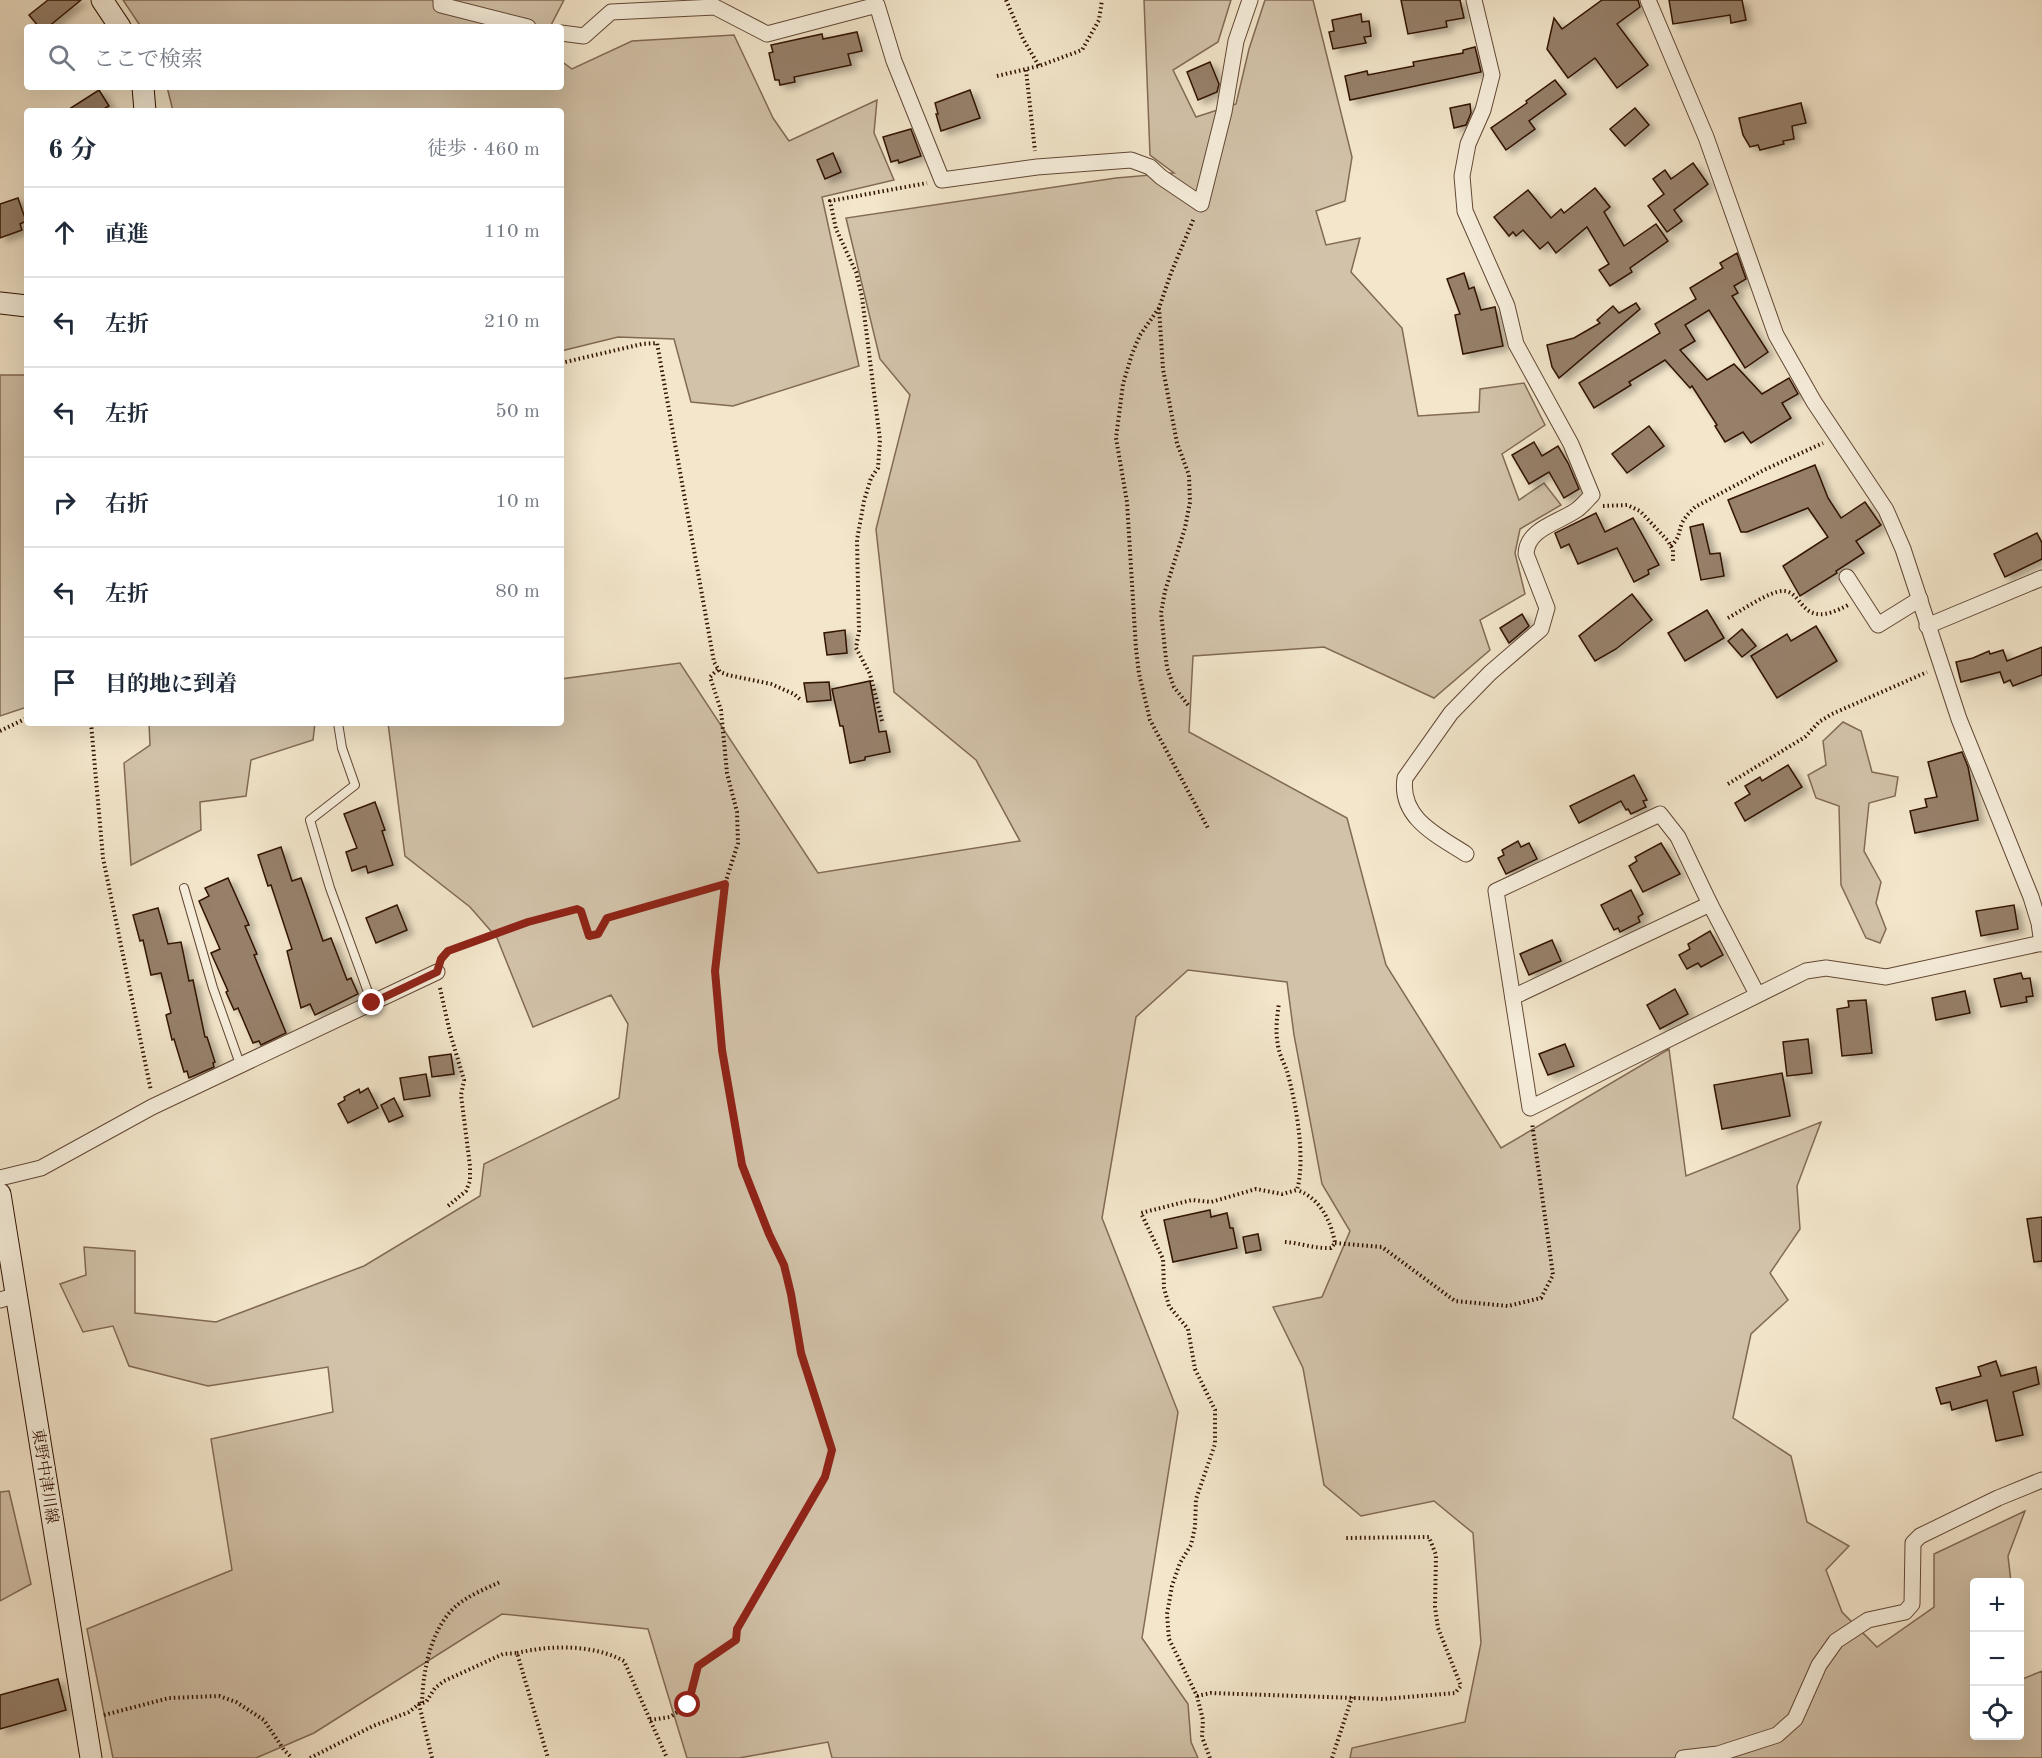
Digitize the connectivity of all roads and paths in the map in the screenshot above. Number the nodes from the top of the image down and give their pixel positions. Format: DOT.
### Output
graph roads {
  1 [pos="102,0"];
  2 [pos="441,0"];
  3 [pos="1006,0"];
  4 [pos="1102,0"];
  5 [pos="1250,0"];
  6 [pos="1474,0"];
  7 [pos="1648,0"];
  8 [pos="118,24"];
  9 [pos="516,24"];
  10 [pos="564,33"];
  11 [pos="1039,66"];
  12 [pos="1026,70"];
  13 [pos="998,76"];
  14 [pos="142,90"];
  15 [pos="145,108"];
  16 [pos="1037,166"];
  17 [pos="942,180"];
  18 [pos="1201,204"];
  19 [pos="0,303"];
  20 [pos="24,306"];
  21 [pos="1160,308"];
  22 [pos="564,362"];
  23 [pos="1837,437"];
  24 [pos="1592,495"];
  25 [pos="1671,546"];
  26 [pos="1673,561"];
  27 [pos="1847,577"];
  28 [pos="2042,578"];
  29 [pos="1860,598"];
  30 [pos="1920,599"];
  31 [pos="1728,618"];
  32 [pos="1927,626"];
  33 [pos="1941,666"];
  34 [pos="718,669"];
  35 [pos="802,701"];
  36 [pos="1188,705"];
  37 [pos="24,719"];
  38 [pos="882,721"];
  39 [pos="91,726"];
  40 [pos="338,726"];
  41 [pos="0,730"];
  42 [pos="1728,784"];
  43 [pos="1209,830"];
  44 [pos="1466,854"];
  45 [pos="725,884"];
  46 [pos="184,888"];
  47 [pos="1710,904"];
  48 [pos="2042,944"];
  49 [pos="437,972"];
  50 [pos="1757,994"];
  51 [pos="1513,998"];
  52 [pos="372,1003"];
  53 [pos="1279,1003"];
  54 [pos="240,1064"];
  55 [pos="154,1106"];
  56 [pos="1530,1108"];
  57 [pos="0,1178"];
  58 [pos="1297,1190"];
  59 [pos="0,1194"];
  60 [pos="448,1206"];
  61 [pos="1285,1242"];
  62 [pos="1335,1243"];
  63 [pos="8,1297"];
  64 [pos="2042,1480"];
  65 [pos="1345,1538"];
  66 [pos="500,1582"];
  67 [pos="517,1653"];
  68 [pos="1197,1696"];
  69 [pos="1352,1697"];
  70 [pos="420,1704"];
  71 [pos="85,1718"];
  72 [pos="650,1720"];
  73 [pos="91,1758"];
  74 [pos="292,1758"];
  75 [pos="310,1758"];
  76 [pos="432,1758"];
  77 [pos="548,1758"];
  78 [pos="667,1758"];
  79 [pos="1210,1758"];
  80 [pos="1332,1758"];
  81 [pos="1683,1758"];
  1 -- 8 [label="main road"];
  2 -- 9 [label="street"];
  3 -- 11 [label="path"];
  4 -- 11 [label="path"];
  5 -- 18 [label="street"];
  6 -- 24 [label="street"];
  7 -- 23 [label="street"];
  10 -- 17 [label="street"];
  11 -- 12 [label="path"];
  12 -- 13 [label="path"];
  12 -- 16 [label="path"];
  14 -- 15 [label="main road"];
  16 -- 17 [label="street"];
  16 -- 18 [label="street"];
  17 -- 38 [label="path"];
  18 -- 21 [label="path"];
  19 -- 20 [label="main road"];
  21 -- 36 [label="path"];
  21 -- 43 [label="path"];
  22 -- 34 [label="path"];
  23 -- 25 [label="path"];
  23 -- 30 [label="street"];
  24 -- 25 [label="path"];
  24 -- 44 [label="street"];
  25 -- 26 [label="path"];
  27 -- 29 [label="street"];
  28 -- 32 [label="street"];
  29 -- 30 [label="street"];
  29 -- 31 [label="path"];
  30 -- 32 [label="street"];
  32 -- 33 [label="street"];
  33 -- 42 [label="path"];
  33 -- 48 [label="street"];
  34 -- 35 [label="path"];
  34 -- 45 [label="path"];
  37 -- 41 [label="path"];
  39 -- 55 [label="path"];
  40 -- 52 [label="lane"];
  45 -- 49 [label="path"];
  45 -- 72 [label="path"];
  46 -- 54 [label="lane"];
  47 -- 50 [label="street"];
  47 -- 51 [label="street"];
  47 -- 51 [label="street"];
  48 -- 50 [label="street"];
  49 -- 52 [label="street"];
  49 -- 60 [label="path"];
  50 -- 56 [label="street"];
  51 -- 56 [label="street"];
  52 -- 54 [label="street"];
  53 -- 58 [label="path"];
  54 -- 55 [label="street"];
  55 -- 57 [label="street"];
  56 -- 62 [label="path"];
  58 -- 62 [label="path"];
  58 -- 68 [label="path"];
  59 -- 63 [label="main road, 東野中津川線"];
  61 -- 62 [label="path"];
  63 -- 71 [label="main road, 東野中津川線"];
  64 -- 81 [label="street"];
  65 -- 69 [label="path"];
  66 -- 70 [label="path"];
  67 -- 70 [label="path"];
  67 -- 72 [label="path"];
  67 -- 77 [label="path"];
  68 -- 69 [label="path"];
  68 -- 79 [label="path"];
  69 -- 80 [label="path"];
  70 -- 75 [label="path"];
  70 -- 76 [label="path"];
  71 -- 73 [label="main road, 東野中津川線"];
  71 -- 74 [label="path"];
  72 -- 78 [label="path"];
}
